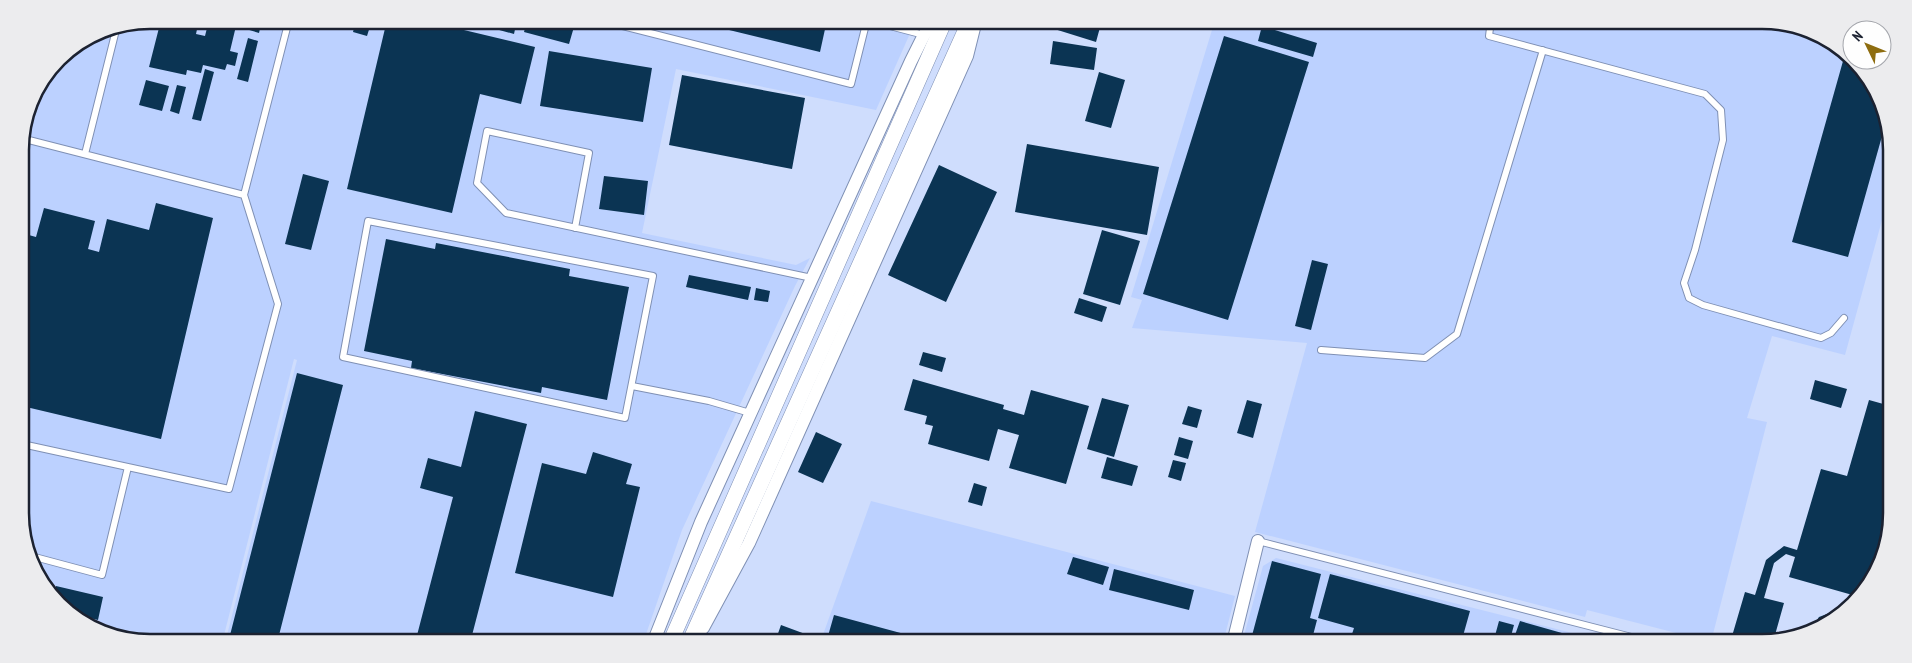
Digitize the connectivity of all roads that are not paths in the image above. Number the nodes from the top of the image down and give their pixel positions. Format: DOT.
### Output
graph roads {
  1 [pos="288,29"];
  2 [pos="634,29"];
  3 [pos="865,29"];
  4 [pos="901,29"];
  5 [pos="928,29"];
  6 [pos="941,29"];
  7 [pos="966,29"];
  8 [pos="974,29"];
  9 [pos="1490,29"];
  10 [pos="113,34"];
  11 [pos="924,35"];
  12 [pos="1543,50"];
  13 [pos="29,140"];
  14 [pos="85,154"];
  15 [pos="244,195"];
  16 [pos="575,228"];
  17 [pos="812,278"];
  18 [pos="1844,318"];
  19 [pos="1321,350"];
  20 [pos="632,386"];
  21 [pos="750,413"];
  22 [pos="29,446"];
  23 [pos="128,468"];
  24 [pos="1258,541"];
  25 [pos="37,558"];
  26 [pos="657,634"];
  27 [pos="674,634"];
  28 [pos="693,634"];
  29 [pos="701,634"];
  30 [pos="1235,634"];
  31 [pos="1620,634"];
  1 -- 15 [label="lane"];
  2 -- 3 [label="lane"];
  4 -- 11 [label="lane"];
  5 -- 11 [label="street"];
  6 -- 27 [label="street"];
  7 -- 28 [label="street"];
  8 -- 29 [label="street"];
  9 -- 12 [label="lane"];
  10 -- 14 [label="lane"];
  11 -- 17 [label="street"];
  12 -- 18 [label="lane"];
  12 -- 19 [label="lane"];
  13 -- 14 [label="lane"];
  14 -- 15 [label="lane"];
  15 -- 23 [label="lane"];
  16 -- 16 [label="lane"];
  16 -- 17 [label="lane"];
  17 -- 21 [label="street"];
  20 -- 20 [label="lane"];
  20 -- 21 [label="lane"];
  21 -- 26 [label="street"];
  22 -- 23 [label="lane"];
  23 -- 25 [label="lane"];
  24 -- 30 [label="street"];
  24 -- 31 [label="lane"];
}
